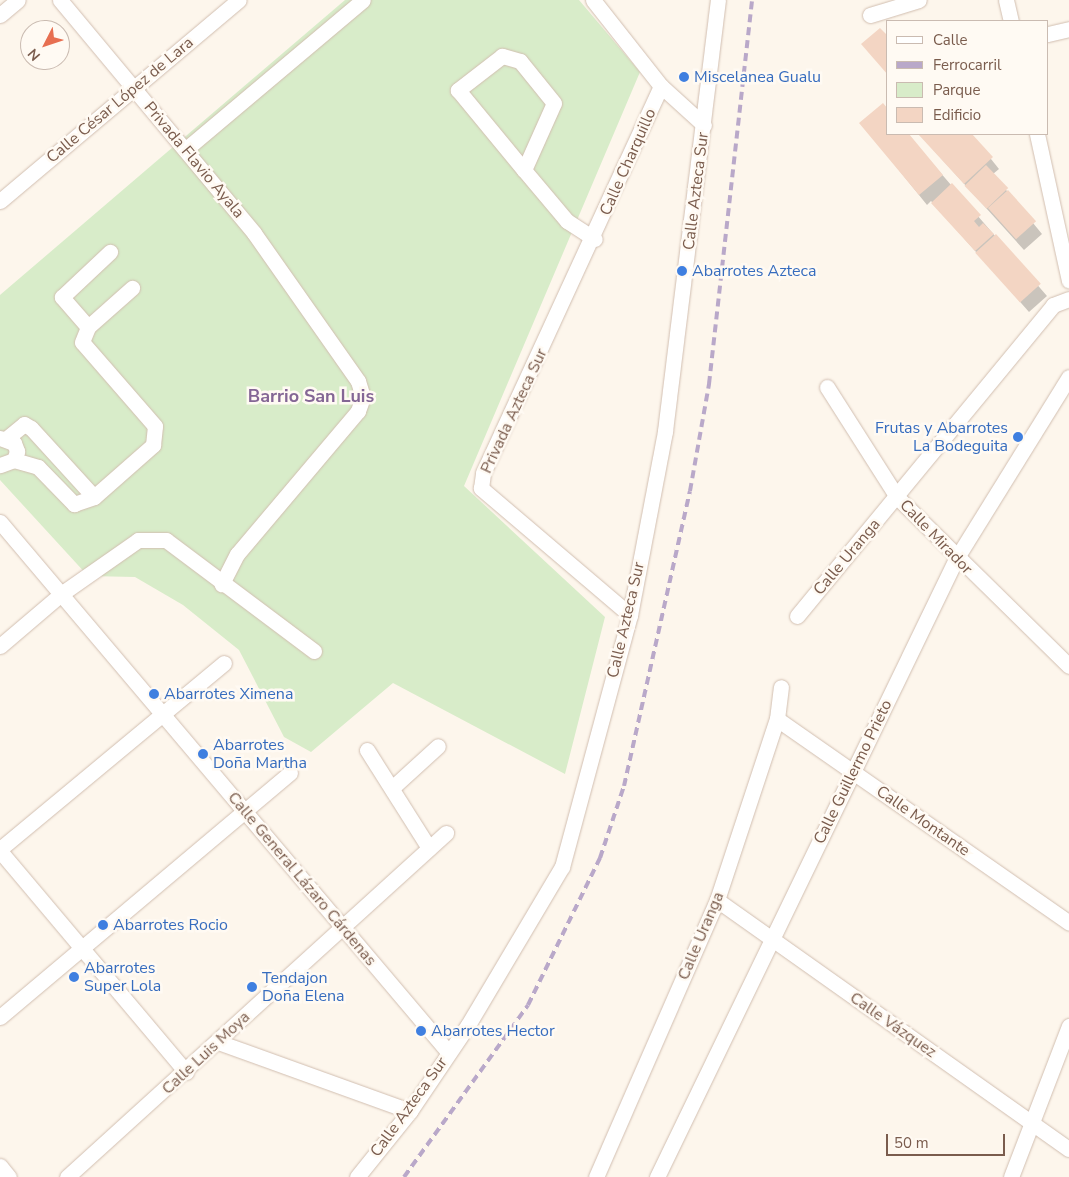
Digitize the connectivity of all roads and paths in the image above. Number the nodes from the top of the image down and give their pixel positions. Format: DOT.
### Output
graph roads {
  1 [pos="18,0"];
  2 [pos="60,0"];
  3 [pos="239,0"];
  4 [pos="363,0"];
  5 [pos="593,0"];
  6 [pos="718,0"];
  7 [pos="919,0"];
  8 [pos="1006,0"];
  9 [pos="0,15"];
  10 [pos="870,15"];
  11 [pos="1012,20"];
  12 [pos="1069,29"];
  13 [pos="1049,34"];
  14 [pos="661,86"];
  15 [pos="134,88"];
  16 [pos="704,125"];
  17 [pos="1037,135"];
  18 [pos="186,149"];
  19 [pos="524,170"];
  20 [pos="0,201"];
  21 [pos="595,238"];
  22 [pos="110,252"];
  23 [pos="1069,281"];
  24 [pos="132,288"];
  25 [pos="1069,300"];
  26 [pos="88,327"];
  27 [pos="1069,378"];
  28 [pos="827,387"];
  29 [pos="3,438"];
  30 [pos="7,462"];
  31 [pos="897,497"];
  32 [pos="94,498"];
  33 [pos="0,522"];
  34 [pos="956,560"];
  35 [pos="222,584"];
  36 [pos="60,594"];
  37 [pos="630,615"];
  38 [pos="797,616"];
  39 [pos="0,646"];
  40 [pos="314,651"];
  41 [pos="224,662"];
  42 [pos="1069,666"];
  43 [pos="781,687"];
  44 [pos="162,714"];
  45 [pos="777,719"];
  46 [pos="438,746"];
  47 [pos="367,750"];
  48 [pos="853,772"];
  49 [pos="290,773"];
  50 [pos="392,788"];
  51 [pos="245,813"];
  52 [pos="446,833"];
  53 [pos="429,848"];
  54 [pos="0,850"];
  55 [pos="717,900"];
  56 [pos="1069,923"];
  57 [pos="342,927"];
  58 [pos="770,938"];
  59 [pos="84,948"];
  60 [pos="0,1017"];
  61 [pos="1069,1026"];
  62 [pos="218,1042"];
  63 [pos="449,1053"];
  64 [pos="186,1072"];
  65 [pos="410,1111"];
  66 [pos="1034,1124"];
  67 [pos="1069,1148"];
  68 [pos="0,1166"];
  69 [pos="9,1177"];
  70 [pos="67,1177"];
  71 [pos="357,1177"];
  72 [pos="596,1177"];
  73 [pos="657,1177"];
  74 [pos="1011,1177"];
  1 -- 9 [label="street"];
  2 -- 15 [label="street, Privada Flavio Ayala"];
  3 -- 15 [label="street, Calle César López de Lara"];
  4 -- 18 [label="street"];
  5 -- 14 [label="street"];
  6 -- 16 [label="street, Calle Azteca Sur"];
  7 -- 10 [label="street"];
  8 -- 11 [label="street"];
  12 -- 13 [label="street"];
  14 -- 16 [label="street"];
  14 -- 21 [label="street, Calle Charquillo"];
  15 -- 18 [label="street, Privada Flavio Ayala"];
  15 -- 20 [label="street, Calle César López de Lara"];
  16 -- 37 [label="street, Calle Azteca Sur"];
  17 -- 23 [label="street"];
  18 -- 35 [label="street, Privada Flavio Ayala"];
  19 -- 19 [label="street"];
  19 -- 21 [label="street"];
  21 -- 37 [label="street, Privada Azteca Sur"];
  22 -- 26 [label="street"];
  24 -- 26 [label="street"];
  25 -- 31 [label="street, Calle Uranga"];
  26 -- 32 [label="street"];
  27 -- 34 [label="street, Calle Guillermo Prieto"];
  28 -- 31 [label="street, Calle Mirador"];
  29 -- 30 [label="street"];
  29 -- 32 [label="street"];
  30 -- 32 [label="street"];
  31 -- 34 [label="street, Calle Mirador"];
  31 -- 38 [label="street, Calle Uranga"];
  33 -- 36 [label="street, Calle General Lázaro Cárdenas"];
  34 -- 42 [label="street, Calle Mirador"];
  34 -- 48 [label="street, Calle Guillermo Prieto"];
  35 -- 36 [label="street"];
  35 -- 40 [label="street"];
  36 -- 39 [label="street"];
  36 -- 44 [label="street, Calle General Lázaro Cárdenas"];
  37 -- 63 [label="street, Calle Azteca Sur"];
  41 -- 44 [label="street"];
  43 -- 45 [label="street, Calle Uranga"];
  44 -- 51 [label="street, Calle General Lázaro Cárdenas"];
  44 -- 54 [label="street"];
  45 -- 48 [label="street, Calle Montante"];
  45 -- 55 [label="street, Calle Uranga"];
  46 -- 50 [label="street"];
  47 -- 50 [label="street"];
  48 -- 56 [label="street, Calle Montante"];
  48 -- 58 [label="street, Calle Guillermo Prieto"];
  49 -- 51 [label="street"];
  50 -- 53 [label="street"];
  51 -- 57 [label="street, Calle General Lázaro Cárdenas"];
  51 -- 59 [label="street"];
  52 -- 53 [label="street, Calle Luis Moya"];
  53 -- 57 [label="street, Calle Luis Moya"];
  54 -- 59 [label="street"];
  55 -- 58 [label="street, Calle Vázquez"];
  55 -- 72 [label="street, Calle Uranga"];
  57 -- 62 [label="street, Calle Luis Moya"];
  57 -- 63 [label="street, Calle General Lázaro Cárdenas"];
  58 -- 66 [label="street, Calle Vázquez"];
  58 -- 73 [label="street, Calle Guillermo Prieto"];
  59 -- 60 [label="street"];
  59 -- 64 [label="street"];
  61 -- 66 [label="street"];
  62 -- 64 [label="street, Calle Luis Moya"];
  62 -- 65 [label="street"];
  63 -- 65 [label="street, Calle Azteca Sur"];
  64 -- 70 [label="street, Calle Luis Moya"];
  65 -- 71 [label="street, Calle Azteca Sur"];
  66 -- 67 [label="street, Calle Vázquez"];
  66 -- 74 [label="street"];
  68 -- 69 [label="street"];
}
